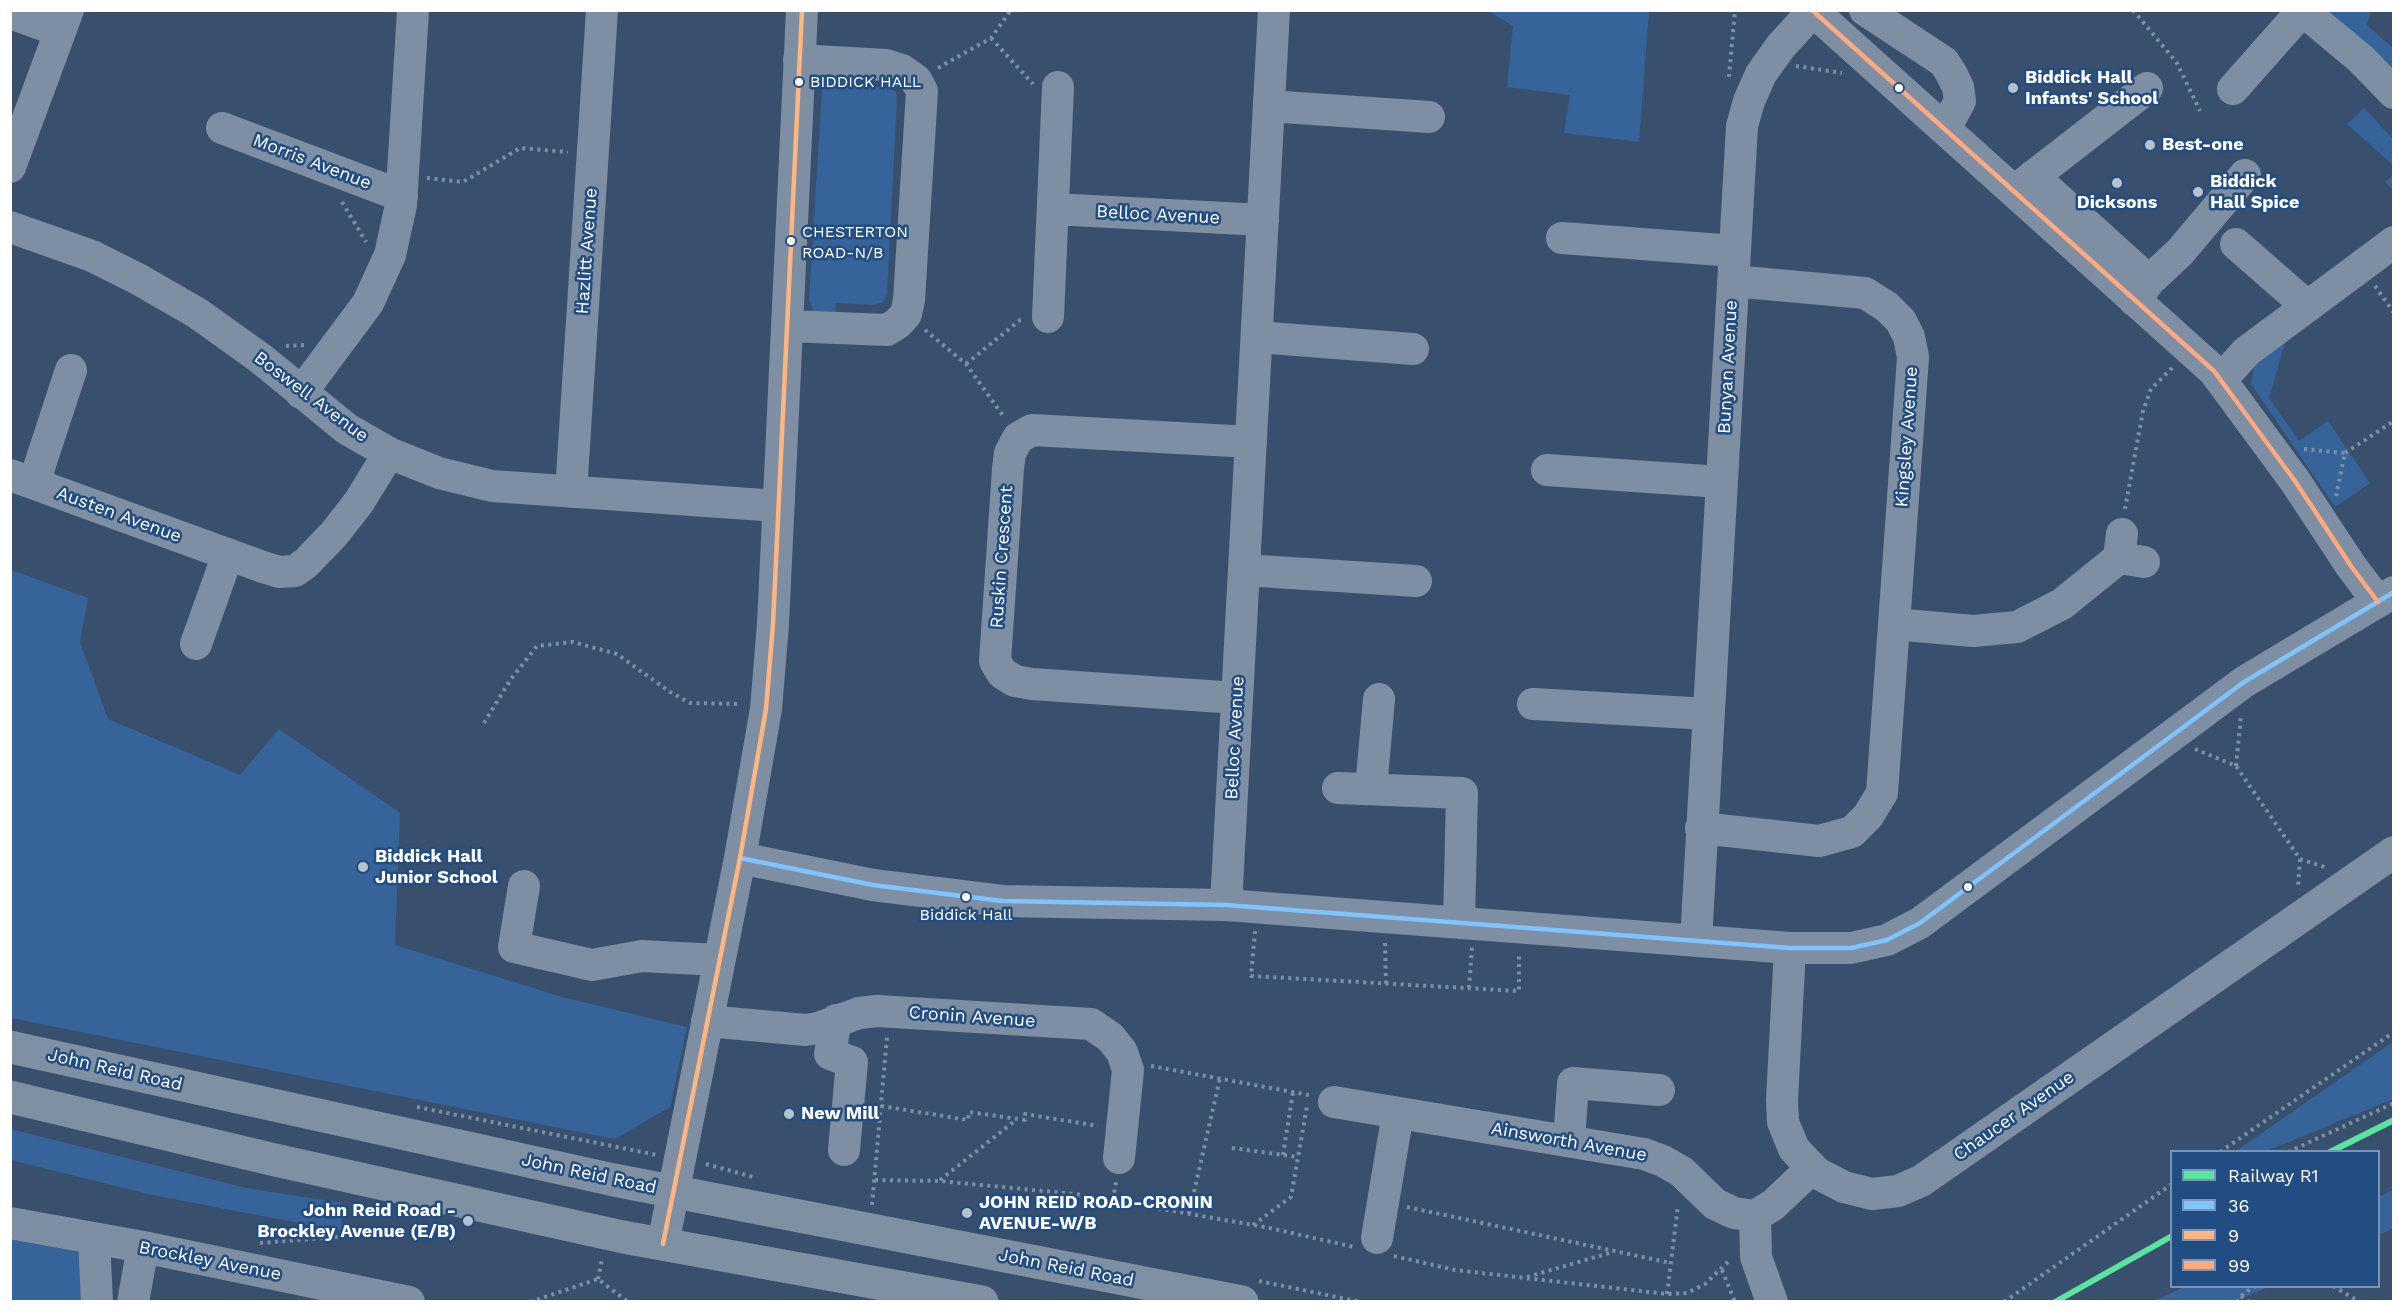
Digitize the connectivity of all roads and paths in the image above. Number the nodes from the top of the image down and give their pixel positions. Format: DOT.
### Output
graph roads {
  1 [pos="413,10"];
  2 [pos="602,10"];
  3 [pos="802,10"];
  4 [pos="1011,10"];
  5 [pos="1274,10"];
  6 [pos="1735,10"];
  7 [pos="1865,10"];
  8 [pos="2133,10"];
  9 [pos="1812,11"];
  10 [pos="2302,11"];
  11 [pos="10,13"];
  12 [pos="64,21"];
  13 [pos="991,38"];
  14 [pos="800,60"];
  15 [pos="1769,62"];
  16 [pos="1846,74"];
  17 [pos="916,80"];
  18 [pos="1058,87"];
  19 [pos="2147,88"];
  20 [pos="2233,89"];
  21 [pos="2394,93"];
  22 [pos="1269,106"];
  23 [pos="1747,108"];
  24 [pos="2200,111"];
  25 [pos="1430,117"];
  26 [pos="215,125"];
  27 [pos="1942,127"];
  28 [pos="593,155"];
  29 [pos="322,166"];
  30 [pos="10,167"];
  31 [pos="2245,176"];
  32 [pos="2023,184"];
  33 [pos="402,186"];
  34 [pos="1053,209"];
  35 [pos="1263,220"];
  36 [pos="10,226"];
  37 [pos="1562,238"];
  38 [pos="2394,242"];
  39 [pos="2236,244"];
  40 [pos="1734,266"];
  41 [pos="383,271"];
  42 [pos="2142,291"];
  43 [pos="2307,306"];
  44 [pos="906,314"];
  45 [pos="1048,317"];
  46 [pos="787,326"];
  47 [pos="1257,338"];
  48 [pos="336,345"];
  49 [pos="244,347"];
  50 [pos="1413,349"];
  51 [pos="2190,350"];
  52 [pos="966,364"];
  53 [pos="71,370"];
  54 [pos="2221,380"];
  55 [pos="301,393"];
  56 [pos="2394,421"];
  57 [pos="1018,438"];
  58 [pos="1251,442"];
  59 [pos="389,453"];
  60 [pos="2345,453"];
  61 [pos="1547,470"];
  62 [pos="22,479"];
  63 [pos="1721,482"];
  64 [pos="571,492"];
  65 [pos="778,506"];
  66 [pos="2128,551"];
  67 [pos="228,554"];
  68 [pos="1244,570"];
  69 [pos="1416,581"];
  70 [pos="2386,597"];
  71 [pos="1894,624"];
  72 [pos="195,644"];
  73 [pos="2244,682"];
  74 [pos="1237,698"];
  75 [pos="1379,699"];
  76 [pos="1533,704"];
  77 [pos="766,709"];
  78 [pos="1708,714"];
  79 [pos="484,723"];
  80 [pos="2169,738"];
  81 [pos="2236,766"];
  82 [pos="1338,788"];
  83 [pos="1371,789"];
  84 [pos="1701,828"];
  85 [pos="2394,852"];
  86 [pos="740,858"];
  87 [pos="524,886"];
  88 [pos="1226,905"];
  89 [pos="1257,907"];
  90 [pos="1385,917"];
  91 [pos="2295,920"];
  92 [pos="1466,923"];
  93 [pos="1518,928"];
  94 [pos="1696,941"];
  95 [pos="1790,948"];
  96 [pos="718,960"];
  97 [pos="1386,984"];
  98 [pos="1469,988"];
  99 [pos="889,1012"];
  100 [pos="836,1020"];
  101 [pos="707,1021"];
  102 [pos="2394,1032"];
  103 [pos="10,1047"];
  104 [pos="1128,1070"];
  105 [pos="1220,1078"];
  106 [pos="1659,1090"];
  107 [pos="1293,1092"];
  108 [pos="10,1097"];
  109 [pos="1334,1102"];
  110 [pos="2394,1103"];
  111 [pos="881,1106"];
  112 [pos="1398,1113"];
  113 [pos="1017,1119"];
  114 [pos="1569,1141"];
  115 [pos="1120,1144"];
  116 [pos="620,1148"];
  117 [pos="1232,1148"];
  118 [pos="844,1150"];
  119 [pos="2223,1150"];
  120 [pos="2292,1150"];
  121 [pos="1283,1155"];
  122 [pos="1298,1157"];
  123 [pos="679,1159"];
  124 [pos="1812,1168"];
  125 [pos="1682,1172"];
  126 [pos="939,1180"];
  127 [pos="2170,1187"];
  128 [pos="673,1192"];
  129 [pos="1383,1203"];
  130 [pos="1189,1214"];
  131 [pos="10,1223"];
  132 [pos="1755,1225"];
  133 [pos="1253,1226"];
  134 [pos="448,1228"];
  135 [pos="94,1238"];
  136 [pos="258,1243"];
  137 [pos="663,1244"];
  138 [pos="1376,1245"];
  139 [pos="143,1247"];
  140 [pos="603,1252"];
  141 [pos="1613,1252"];
  142 [pos="1671,1263"];
  143 [pos="1722,1270"];
  144 [pos="1524,1278"];
  145 [pos="598,1279"];
  146 [pos="2254,1288"];
  147 [pos="2334,1288"];
  148 [pos="1667,1294"];
  149 [pos="343,1295"];
  150 [pos="2241,1296"];
  151 [pos="96,1302"];
  152 [pos="133,1302"];
  153 [pos="409,1302"];
  154 [pos="530,1302"];
  155 [pos="628,1302"];
  156 [pos="982,1302"];
  157 [pos="1242,1302"];
  158 [pos="1735,1302"];
  159 [pos="1772,1302"];
  160 [pos="2004,1302"];
  161 [pos="2236,1302"];
  162 [pos="2249,1302"];
  163 [pos="2360,1302"];
  1 -- 33 [label="street"];
  2 -- 28 [label="street, Hazlitt Avenue"];
  3 -- 14 [label="street"];
  4 -- 13 [label="path"];
  5 -- 22 [label="street, Belloc Avenue"];
  6 -- 23 [label="path"];
  7 -- 27 [label="street"];
  8 -- 24 [label="path"];
  9 -- 15 [label="street, Bunyan Avenue"];
  9 -- 27 [label="street"];
  10 -- 20 [label="street"];
  10 -- 21 [label="street"];
  11 -- 12 [label="street"];
  12 -- 30 [label="street"];
  13 -- 17 [label="path"];
  13 -- 18 [label="path"];
  14 -- 17 [label="street"];
  14 -- 46 [label="street"];
  15 -- 16 [label="path"];
  15 -- 23 [label="street, Bunyan Avenue"];
  17 -- 44 [label="street"];
  18 -- 34 [label="street"];
  19 -- 32 [label="street"];
  22 -- 25 [label="street"];
  22 -- 35 [label="street, Belloc Avenue"];
  23 -- 40 [label="street, Bunyan Avenue"];
  26 -- 29 [label="street, Morris Avenue"];
  27 -- 32 [label="street"];
  28 -- 33 [label="path"];
  28 -- 64 [label="street, Hazlitt Avenue"];
  29 -- 33 [label="street, Morris Avenue"];
  29 -- 41 [label="path"];
  31 -- 42 [label="street"];
  32 -- 42 [label="street"];
  33 -- 41 [label="street"];
  34 -- 35 [label="street, Belloc Avenue"];
  34 -- 45 [label="street"];
  35 -- 47 [label="street, Belloc Avenue"];
  36 -- 49 [label="street, Boswell Avenue"];
  37 -- 40 [label="street"];
  38 -- 43 [label="street"];
  39 -- 43 [label="street"];
  40 -- 63 [label="street, Bunyan Avenue"];
  40 -- 71 [label="street, Kingsley Avenue"];
  41 -- 48 [label="street"];
  42 -- 51 [label="street"];
  43 -- 54 [label="street"];
  44 -- 46 [label="street"];
  44 -- 52 [label="path"];
  45 -- 52 [label="path"];
  46 -- 65 [label="street"];
  47 -- 50 [label="street"];
  47 -- 58 [label="street, Belloc Avenue"];
  48 -- 49 [label="path"];
  48 -- 55 [label="street"];
  49 -- 55 [label="street, Boswell Avenue"];
  51 -- 54 [label="street"];
  51 -- 66 [label="path"];
  52 -- 57 [label="path"];
  53 -- 62 [label="street"];
  54 -- 70 [label="street"];
  55 -- 59 [label="street, Boswell Avenue"];
  56 -- 60 [label="path"];
  57 -- 58 [label="street"];
  57 -- 74 [label="street, Ruskin Crescent"];
  58 -- 68 [label="street, Belloc Avenue"];
  59 -- 64 [label="street, Boswell Avenue"];
  59 -- 67 [label="street, Austen Avenue"];
  61 -- 63 [label="street"];
  62 -- 67 [label="street, Austen Avenue"];
  63 -- 78 [label="street, Bunyan Avenue"];
  64 -- 65 [label="street, Boswell Avenue"];
  65 -- 77 [label="street"];
  66 -- 71 [label="street"];
  67 -- 72 [label="street"];
  68 -- 69 [label="street"];
  68 -- 74 [label="street, Belloc Avenue"];
  70 -- 73 [label="street"];
  71 -- 84 [label="street, Kingsley Avenue"];
  73 -- 80 [label="street"];
  73 -- 81 [label="path"];
  74 -- 88 [label="street, Belloc Avenue"];
  75 -- 83 [label="street"];
  76 -- 78 [label="street"];
  77 -- 79 [label="path"];
  77 -- 86 [label="street"];
  78 -- 84 [label="street, Bunyan Avenue"];
  80 -- 81 [label="path"];
  80 -- 95 [label="street"];
  81 -- 91 [label="path"];
  82 -- 83 [label="street"];
  83 -- 92 [label="street"];
  84 -- 94 [label="street, Bunyan Avenue"];
  85 -- 91 [label="street, Chaucer Avenue"];
  86 -- 88 [label="street"];
  86 -- 96 [label="street"];
  87 -- 96 [label="street"];
  88 -- 89 [label="street"];
  89 -- 90 [label="street"];
  89 -- 97 [label="path"];
  90 -- 92 [label="street"];
  90 -- 97 [label="path"];
  91 -- 124 [label="street, Chaucer Avenue"];
  92 -- 93 [label="street"];
  92 -- 98 [label="path"];
  93 -- 94 [label="street"];
  93 -- 98 [label="path"];
  94 -- 95 [label="street"];
  95 -- 124 [label="street, Chaucer Avenue"];
  96 -- 101 [label="street"];
  97 -- 98 [label="path"];
  99 -- 100 [label="street, Cronin Avenue"];
  99 -- 104 [label="street, Cronin Avenue"];
  99 -- 111 [label="path"];
  100 -- 101 [label="street, Cronin Avenue"];
  100 -- 118 [label="street"];
  101 -- 123 [label="street"];
  102 -- 119 [label="path"];
  103 -- 128 [label="highway, John Reid Road"];
  104 -- 105 [label="path"];
  104 -- 115 [label="street"];
  105 -- 107 [label="path"];
  105 -- 130 [label="path"];
  106 -- 114 [label="street"];
  107 -- 121 [label="path"];
  107 -- 122 [label="path"];
  108 -- 137 [label="highway"];
  109 -- 112 [label="street, Ainsworth Avenue"];
  110 -- 120 [label="path"];
  111 -- 113 [label="path"];
  111 -- 126 [label="path"];
  112 -- 114 [label="street, Ainsworth Avenue"];
  112 -- 129 [label="street"];
  113 -- 115 [label="path"];
  113 -- 126 [label="path"];
  114 -- 125 [label="street, Ainsworth Avenue"];
  116 -- 123 [label="path"];
  117 -- 121 [label="path"];
  121 -- 122 [label="path"];
  122 -- 133 [label="path"];
  123 -- 128 [label="street"];
  124 -- 132 [label="street"];
  125 -- 132 [label="street, Ainsworth Avenue"];
  125 -- 142 [label="path"];
  126 -- 130 [label="path"];
  127 -- 160 [label="path"];
  128 -- 137 [label="street"];
  128 -- 157 [label="highway, John Reid Road"];
  129 -- 138 [label="street"];
  129 -- 141 [label="path"];
  130 -- 133 [label="path"];
  131 -- 135 [label="street, Brockley Avenue"];
  132 -- 143 [label="path"];
  132 -- 159 [label="street"];
  133 -- 138 [label="path"];
  134 -- 136 [label="path"];
  135 -- 139 [label="street, Brockley Avenue"];
  135 -- 151 [label="street"];
  137 -- 156 [label="highway"];
  138 -- 144 [label="path"];
  139 -- 149 [label="street, Brockley Avenue"];
  139 -- 152 [label="street"];
  140 -- 145 [label="path"];
  141 -- 142 [label="path"];
  141 -- 144 [label="path"];
  142 -- 148 [label="path"];
  143 -- 148 [label="path"];
  143 -- 158 [label="path"];
  144 -- 148 [label="path"];
  145 -- 154 [label="path"];
  145 -- 155 [label="path"];
  146 -- 150 [label="path"];
  147 -- 163 [label="path"];
  149 -- 153 [label="street, Brockley Avenue"];
  150 -- 161 [label="path"];
  150 -- 162 [label="path"];
}
